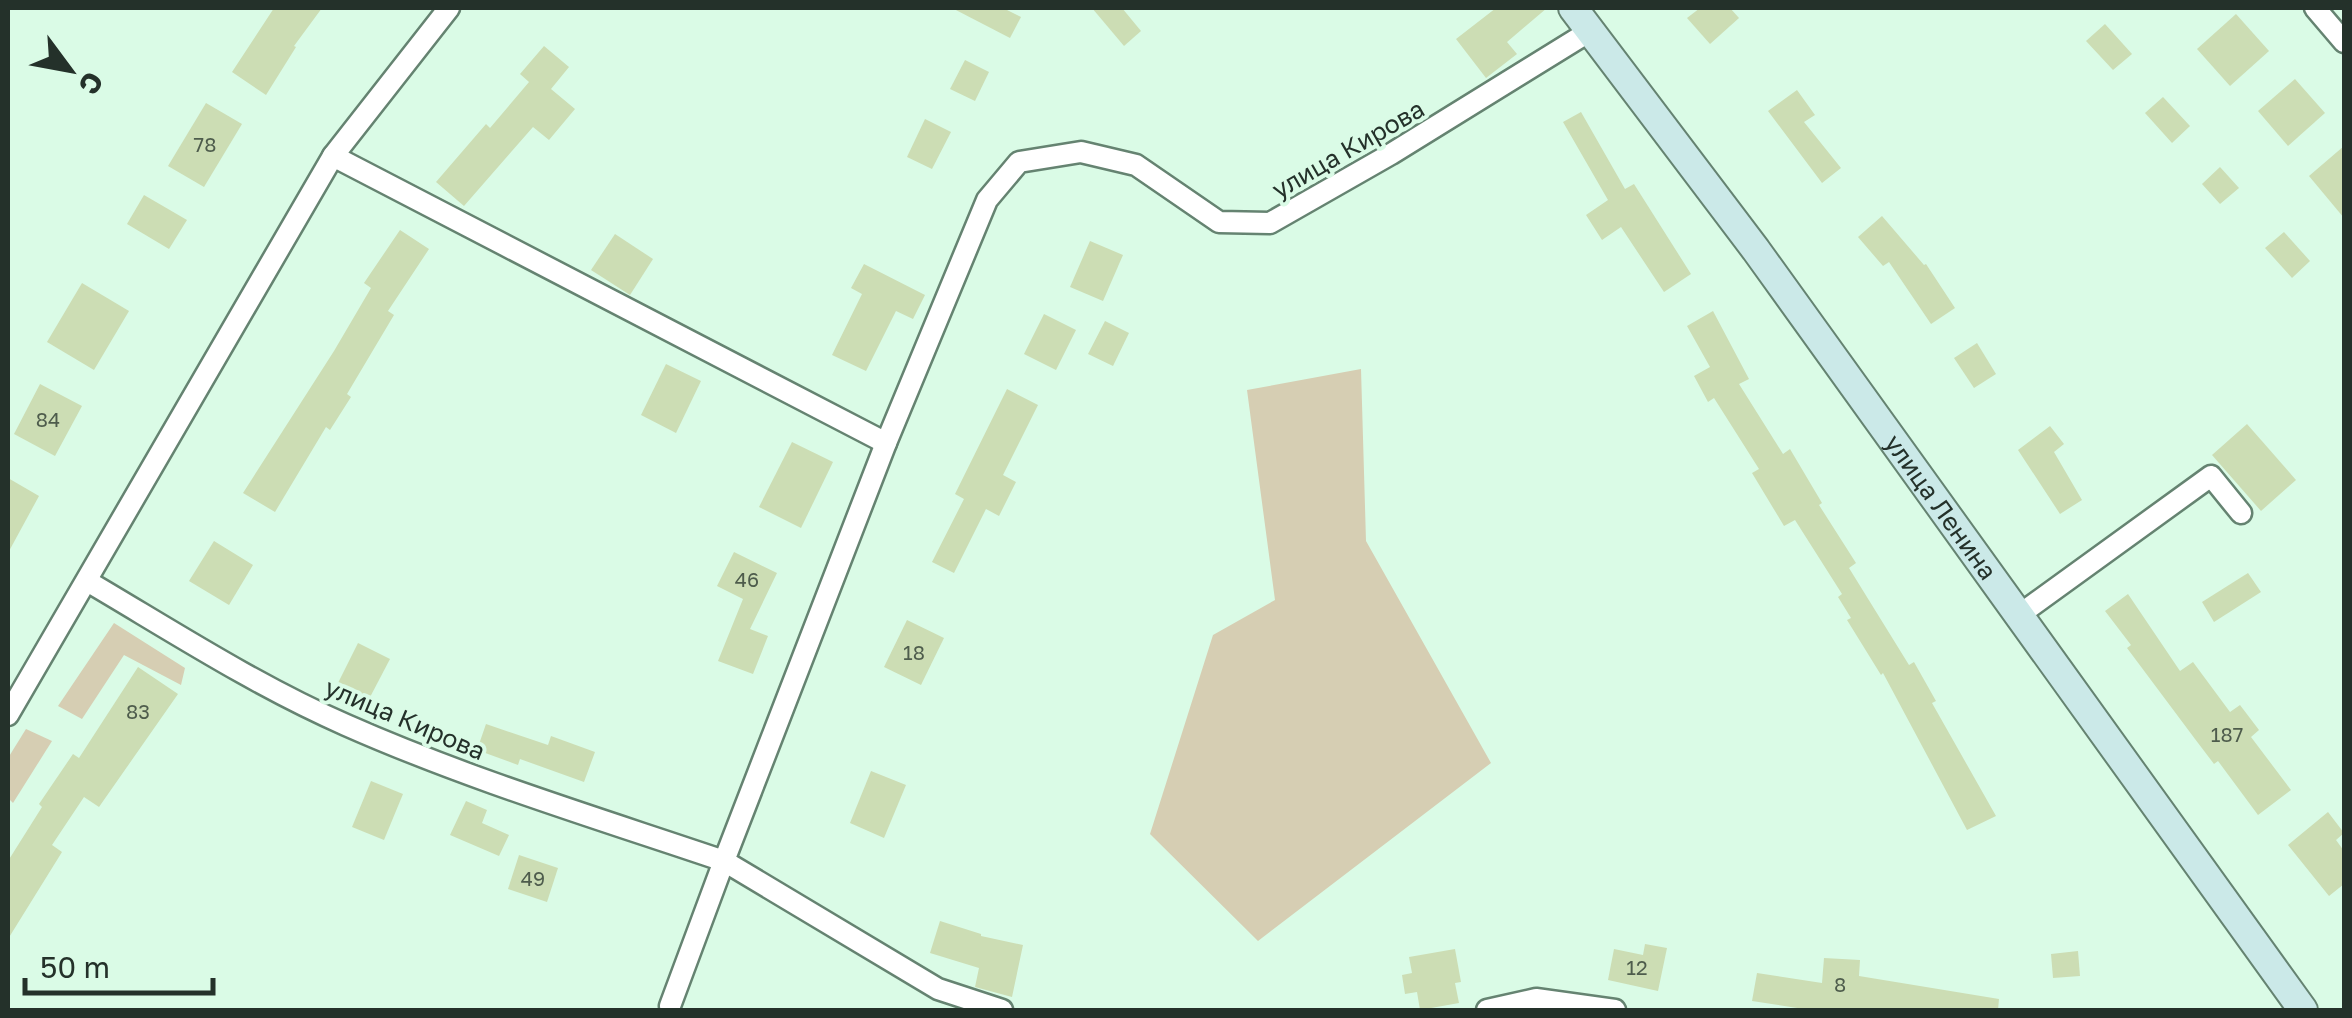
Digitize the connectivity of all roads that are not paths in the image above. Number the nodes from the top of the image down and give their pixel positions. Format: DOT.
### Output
graph roads {
  1 [pos="449,8"];
  2 [pos="1573,8"];
  3 [pos="2315,8"];
  4 [pos="1590,31"];
  5 [pos="2344,42"];
  6 [pos="334,156"];
  7 [pos="886,443"];
  8 [pos="2241,513"];
  9 [pos="87,581"];
  10 [pos="2019,615"];
  11 [pos="8,716"];
  12 [pos="724,861"];
  13 [pos="670,1006"];
  14 [pos="1002,1010"];
  15 [pos="1486,1010"];
  16 [pos="1616,1010"];
  17 [pos="2304,1010"];
  1 -- 6 [label="street"];
  2 -- 4 [label="main road, улица Ленина"];
  3 -- 5 [label="street"];
  4 -- 7 [label="street, улица Кирова"];
  4 -- 10 [label="main road, улица Ленина"];
  6 -- 7 [label="street"];
  6 -- 9 [label="street"];
  7 -- 12 [label="street, улица Кирова"];
  8 -- 10 [label="street"];
  9 -- 11 [label="street"];
  9 -- 12 [label="street, улица Кирова"];
  10 -- 17 [label="main road, улица Ленина"];
  12 -- 13 [label="street, улица Кирова"];
  12 -- 14 [label="street, улица Кирова"];
  15 -- 16 [label="street"];
}
